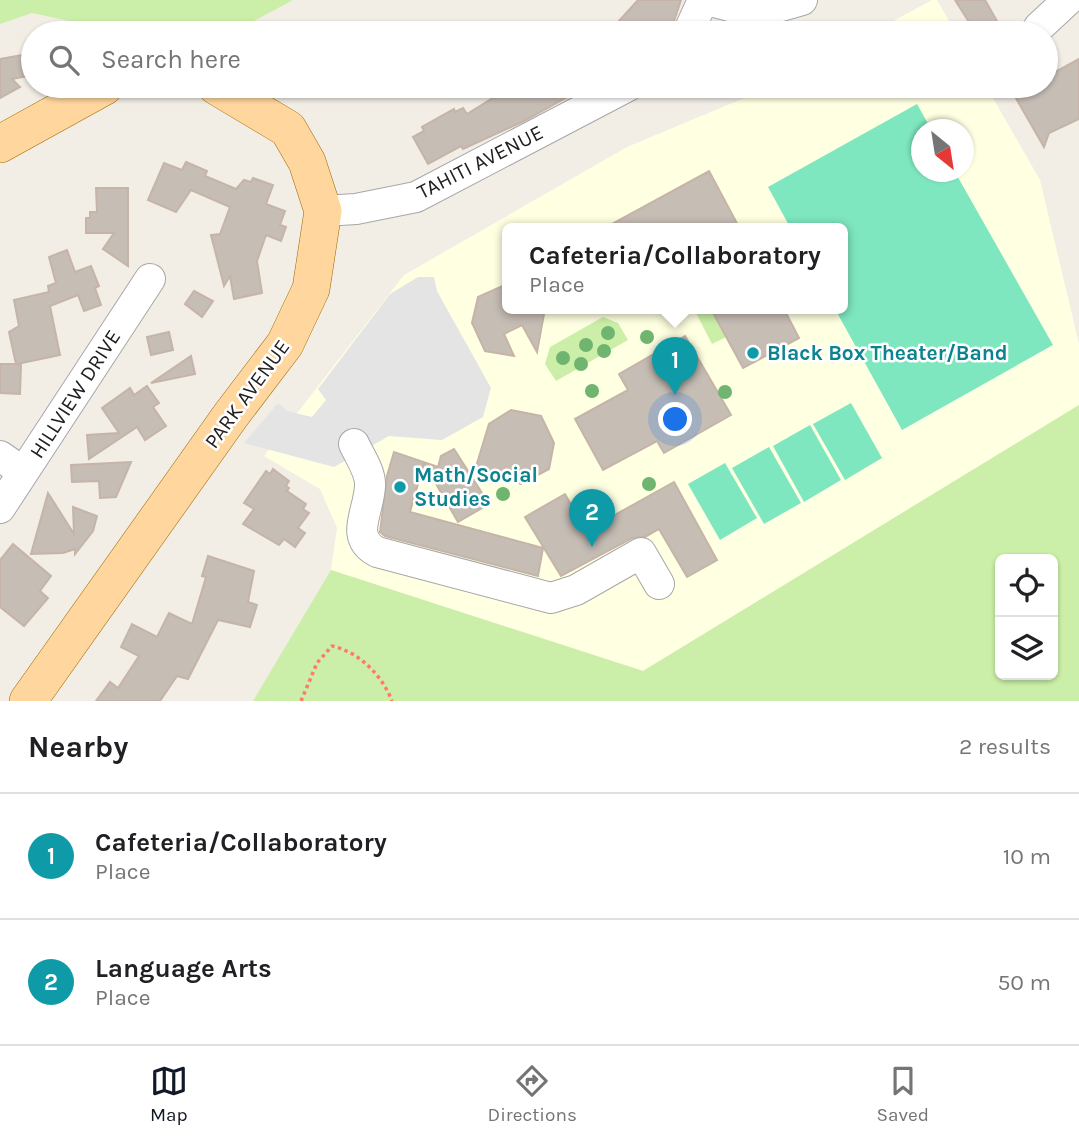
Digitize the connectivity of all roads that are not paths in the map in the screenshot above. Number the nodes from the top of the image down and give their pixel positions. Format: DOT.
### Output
graph roads {
  1 [pos="705,0"];
  2 [pos="802,0"];
  3 [pos="1068,0"];
  4 [pos="694,21"];
  5 [pos="1045,21"];
  6 [pos="83,98"];
  7 [pos="236,98"];
  8 [pos="605,98"];
  9 [pos="0,144"];
  10 [pos="323,211"];
  11 [pos="150,279"];
  12 [pos="354,444"];
  13 [pos="12,464"];
  14 [pos="0,508"];
  15 [pos="659,584"];
  16 [pos="29,701"];
  1 -- 2 [label="street"];
  1 -- 4 [label="street"];
  3 -- 5 [label="street"];
  6 -- 9 [label="main road"];
  7 -- 10 [label="main road, PARK AVENUE"];
  8 -- 10 [label="street, TAHITI AVENUE"];
  10 -- 16 [label="main road, PARK AVENUE"];
  11 -- 13 [label="street, HILLVIEW DRIVE"];
  12 -- 15 [label="street"];
  13 -- 14 [label="street, HILLVIEW DRIVE"];
}
